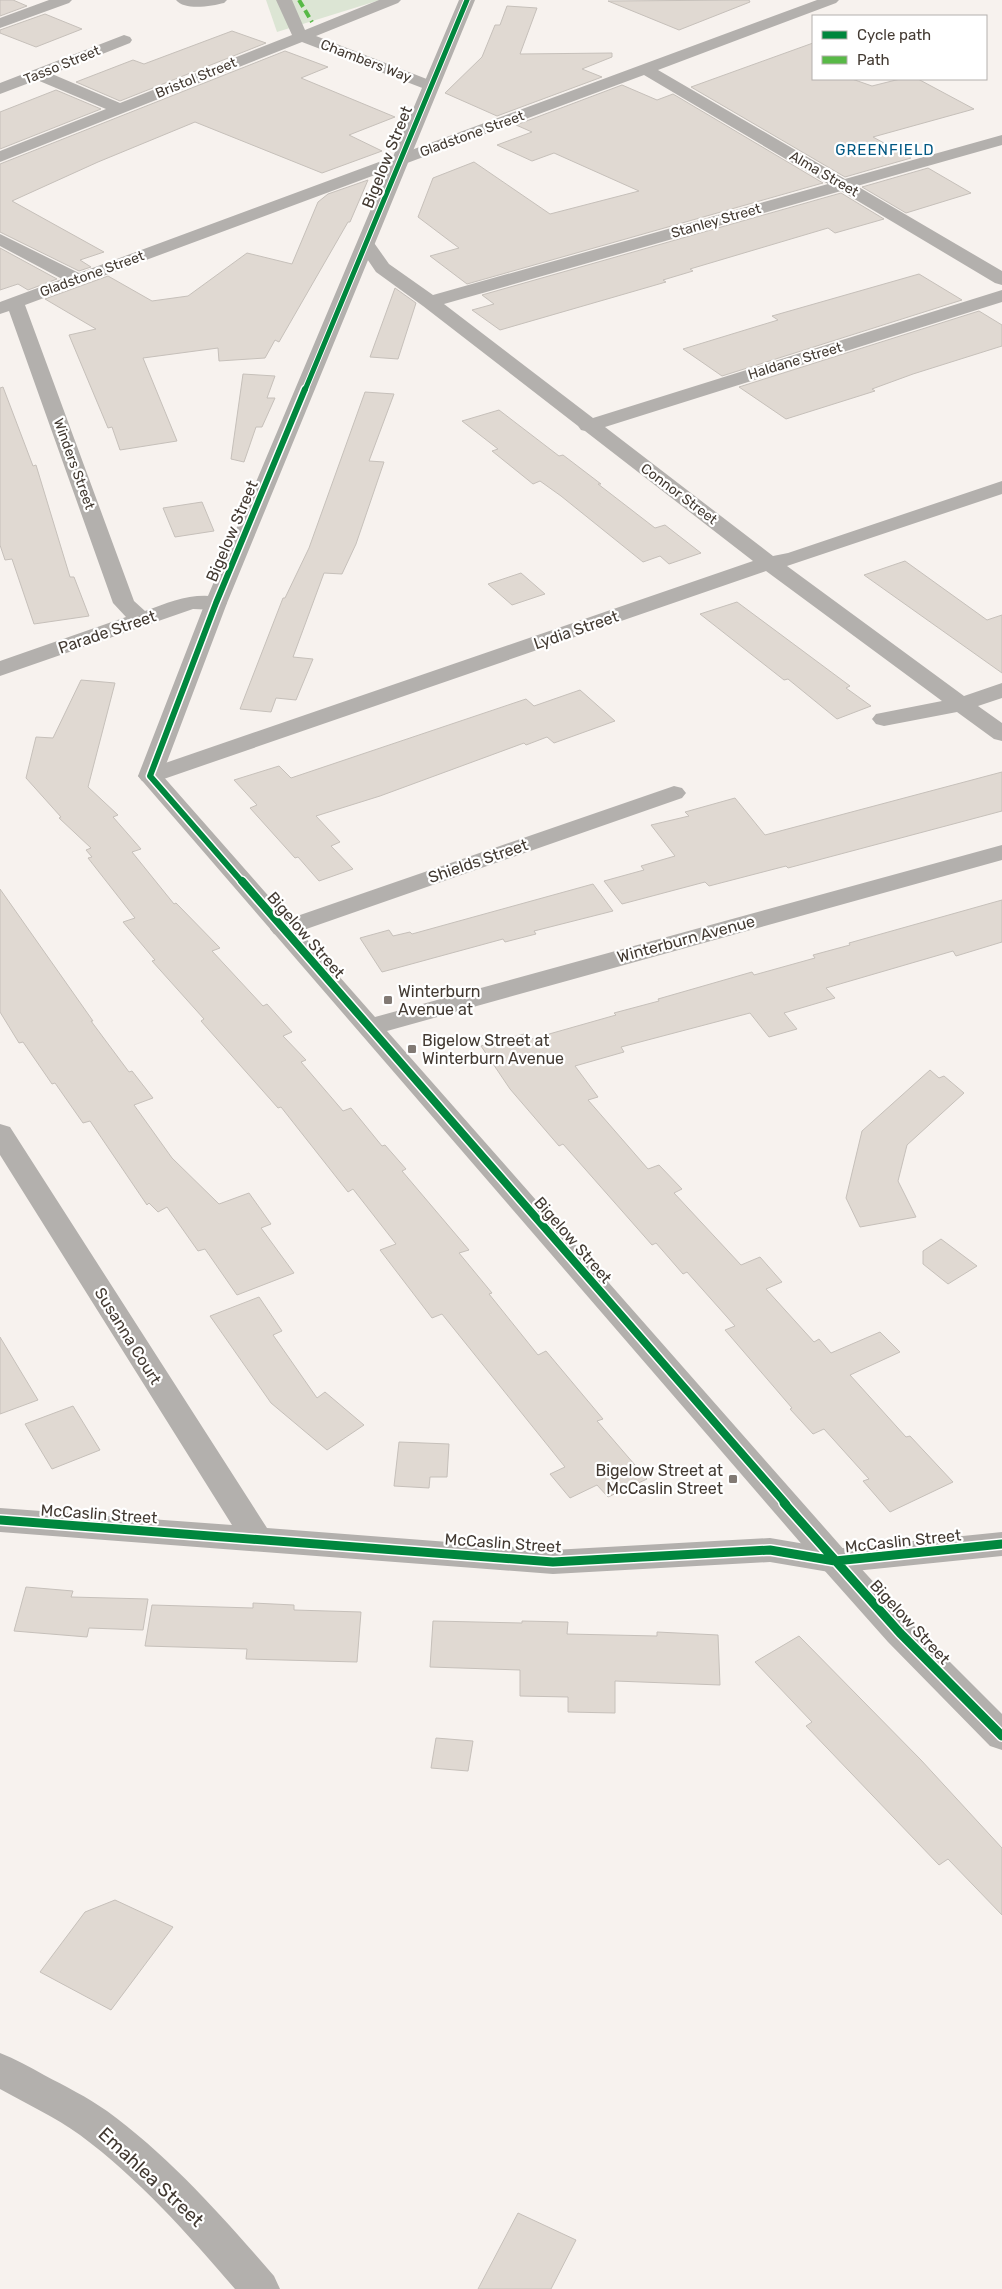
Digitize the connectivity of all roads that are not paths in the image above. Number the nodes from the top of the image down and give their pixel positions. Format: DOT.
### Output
graph roads {
  1 [pos="64,0"];
  2 [pos="184,0"];
  3 [pos="219,0"];
  4 [pos="284,0"];
  5 [pos="393,0"];
  6 [pos="467,0"];
  7 [pos="831,0"];
  8 [pos="0,23"];
  9 [pos="300,36"];
  10 [pos="124,40"];
  11 [pos="646,69"];
  12 [pos="38,75"];
  13 [pos="431,86"];
  14 [pos="0,89"];
  15 [pos="120,109"];
  16 [pos="1002,140"];
  17 [pos="0,157"];
  18 [pos="399,161"];
  19 [pos="843,185"];
  20 [pos="0,240"];
  21 [pos="366,244"];
  22 [pos="77,279"];
  23 [pos="1002,279"];
  24 [pos="1002,296"];
  25 [pos="430,302"];
  26 [pos="8,305"];
  27 [pos="588,426"];
  28 [pos="1002,487"];
  29 [pos="769,563"];
  30 [pos="216,603"];
  31 [pos="142,620"];
  32 [pos="0,669"];
  33 [pos="1002,690"];
  34 [pos="962,704"];
  35 [pos="884,720"];
  36 [pos="1002,734"];
  37 [pos="150,776"];
  38 [pos="674,793"];
  39 [pos="1002,852"];
  40 [pos="283,929"];
  41 [pos="369,1027"];
  42 [pos="0,1133"];
  43 [pos="0,1520"];
  44 [pos="257,1539"];
  45 [pos="1002,1544"];
  46 [pos="836,1561"];
  47 [pos="1002,1736"];
  48 [pos="0,2070"];
  49 [pos="260,2289"];
  1 -- 8 [label="street"];
  2 -- 3 [label="street"];
  4 -- 9 [label="street"];
  5 -- 9 [label="street, Bristol Street"];
  6 -- 13 [label="street, Bigelow Street"];
  7 -- 11 [label="street, Gladstone Street"];
  9 -- 13 [label="street, Chambers Way"];
  9 -- 15 [label="street, Bristol Street"];
  10 -- 12 [label="street, Tasso Street"];
  11 -- 18 [label="street, Gladstone Street"];
  11 -- 19 [label="street, Alma Street"];
  12 -- 14 [label="street, Tasso Street"];
  12 -- 15 [label="street"];
  13 -- 18 [label="street, Bigelow Street"];
  15 -- 17 [label="street, Bristol Street"];
  16 -- 19 [label="street, Stanley Street"];
  18 -- 21 [label="street, Bigelow Street"];
  18 -- 22 [label="street, Gladstone Street"];
  19 -- 23 [label="street, Alma Street"];
  19 -- 25 [label="street, Stanley Street"];
  20 -- 22 [label="street"];
  21 -- 25 [label="street, Connor Street"];
  21 -- 30 [label="street, Bigelow Street"];
  22 -- 26 [label="street, Gladstone Street"];
  24 -- 27 [label="street, Haldane Street"];
  25 -- 27 [label="street, Connor Street"];
  26 -- 31 [label="street, Winders Street"];
  27 -- 29 [label="street, Connor Street"];
  28 -- 29 [label="street, Lydia Street"];
  29 -- 34 [label="street, Connor Street"];
  29 -- 37 [label="street, Lydia Street"];
  30 -- 31 [label="street, Parade Street"];
  30 -- 37 [label="street, Bigelow Street"];
  31 -- 32 [label="street, Parade Street"];
  33 -- 34 [label="street"];
  34 -- 35 [label="street"];
  34 -- 36 [label="street, Connor Street"];
  37 -- 40 [label="street, Bigelow Street"];
  38 -- 40 [label="street, Shields Street"];
  39 -- 41 [label="street, Winterburn Avenue"];
  40 -- 41 [label="street, Bigelow Street"];
  41 -- 46 [label="street, Bigelow Street"];
  42 -- 44 [label="street, Susanna Court"];
  43 -- 44 [label="street, McCaslin Street"];
  44 -- 46 [label="street, McCaslin Street"];
  45 -- 46 [label="street, McCaslin Street"];
  46 -- 47 [label="street, Bigelow Street"];
  48 -- 49 [label="street, Emahlea Street"];
}
